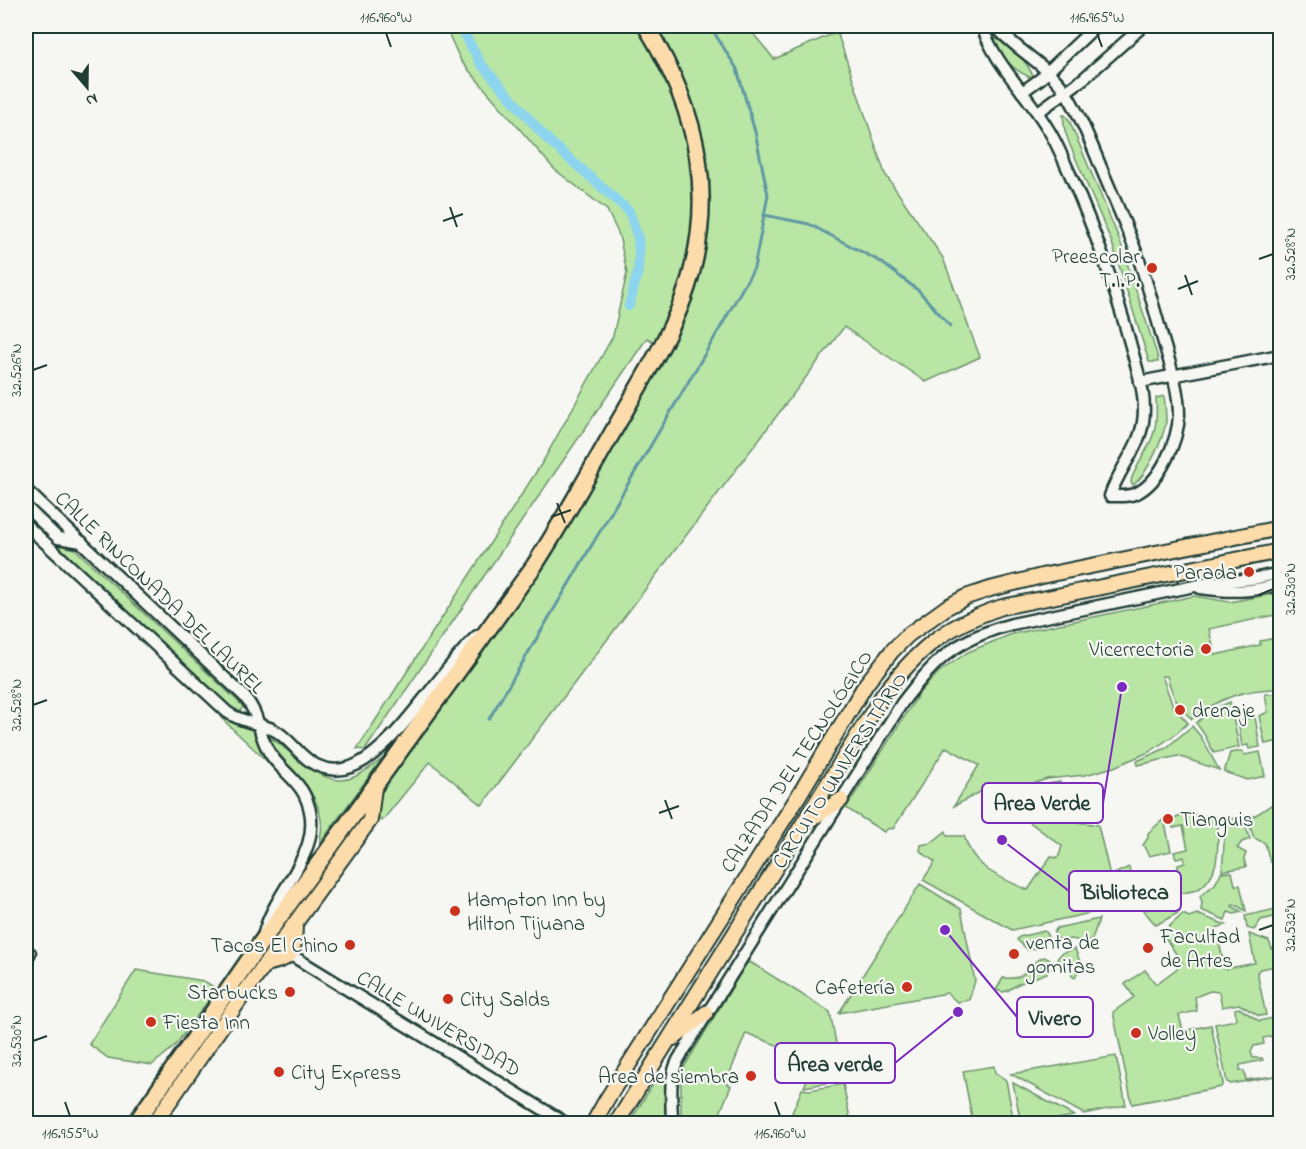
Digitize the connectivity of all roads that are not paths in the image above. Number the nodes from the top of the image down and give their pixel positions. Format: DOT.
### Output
graph roads {
  1 [pos="646,26"];
  2 [pos="982,26"];
  3 [pos="995,26"];
  4 [pos="1096,26"];
  5 [pos="1143,26"];
  6 [pos="1048,71"];
  7 [pos="1022,92"];
  8 [pos="1066,93"];
  9 [pos="1038,112"];
  10 [pos="1281,355"];
  11 [pos="1173,375"];
  12 [pos="1140,382"];
  13 [pos="26,490"];
  14 [pos="26,507"];
  15 [pos="26,525"];
  16 [pos="1281,528"];
  17 [pos="82,542"];
  18 [pos="1281,551"];
  19 [pos="1281,573"];
  20 [pos="1281,583"];
  21 [pos="1191,587"];
  22 [pos="496,619"];
  23 [pos="260,726"];
  24 [pos="374,787"];
  25 [pos="842,800"];
  26 [pos="802,825"];
  27 [pos="295,924"];
  28 [pos="260,944"];
  29 [pos="291,955"];
  30 [pos="266,964"];
  31 [pos="688,971"];
  32 [pos="705,982"];
  33 [pos="706,1013"];
  34 [pos="667,1042"];
  35 [pos="622,1074"];
  36 [pos="151,1100"];
  37 [pos="123,1124"];
  38 [pos="135,1124"];
  39 [pos="154,1124"];
  40 [pos="567,1124"];
  41 [pos="593,1124"];
  42 [pos="614,1124"];
  43 [pos="672,1124"];
  1 -- 22 [label="highway"];
  2 -- 7 [label="street"];
  3 -- 6 [label="street"];
  4 -- 6 [label="street"];
  5 -- 8 [label="street"];
  6 -- 7 [label="street"];
  6 -- 8 [label="street"];
  7 -- 9 [label="street"];
  8 -- 9 [label="street"];
  8 -- 11 [label="street"];
  9 -- 12 [label="street"];
  10 -- 11 [label="street"];
  11 -- 12 [label="street"];
  11 -- 12 [label="street"];
  13 -- 17 [label="street, CALLE RINCONADA DEL LAUREL"];
  14 -- 17 [label="street"];
  15 -- 23 [label="street, CALLE RINCONADA DEL LAUREL"];
  16 -- 31 [label="main road, CALZADA DEL TECNOLÓGICO"];
  17 -- 23 [label="street, CALLE RINCONADA DEL LAUREL"];
  18 -- 26 [label="main road, CALZADA DEL TECNOLÓGICO"];
  19 -- 21 [label="street, CIRCUITO UNIVERSITARIO"];
  20 -- 21 [label="street"];
  21 -- 25 [label="street, CIRCUITO UNIVERSITARIO"];
  22 -- 23 [label="street, CALLE RINCONADA DEL LAUREL"];
  22 -- 24 [label="highway"];
  23 -- 28 [label="street, CALLE RINCONADA DEL LAUREL"];
  24 -- 27 [label="main road"];
  24 -- 28 [label="highway"];
  25 -- 26 [label="main road"];
  25 -- 33 [label="street, CIRCUITO UNIVERSITARIO"];
  26 -- 32 [label="main road, CALZADA DEL TECNOLÓGICO"];
  27 -- 29 [label="main road"];
  27 -- 30 [label="main road"];
  28 -- 36 [label="highway"];
  29 -- 30 [label="main road"];
  29 -- 40 [label="street, CALLE UNIVERSIDAD"];
  30 -- 39 [label="main road"];
  31 -- 32 [label="main road"];
  31 -- 35 [label="main road, CALZADA DEL TECNOLÓGICO"];
  32 -- 34 [label="main road, CALZADA DEL TECNOLÓGICO"];
  33 -- 34 [label="main road"];
  33 -- 43 [label="street, CIRCUITO UNIVERSITARIO"];
  34 -- 42 [label="main road, CALZADA DEL TECNOLÓGICO"];
  35 -- 41 [label="main road, CALZADA DEL TECNOLÓGICO"];
  35 -- 42 [label="main road"];
  36 -- 37 [label="highway"];
  36 -- 38 [label="highway"];
}
